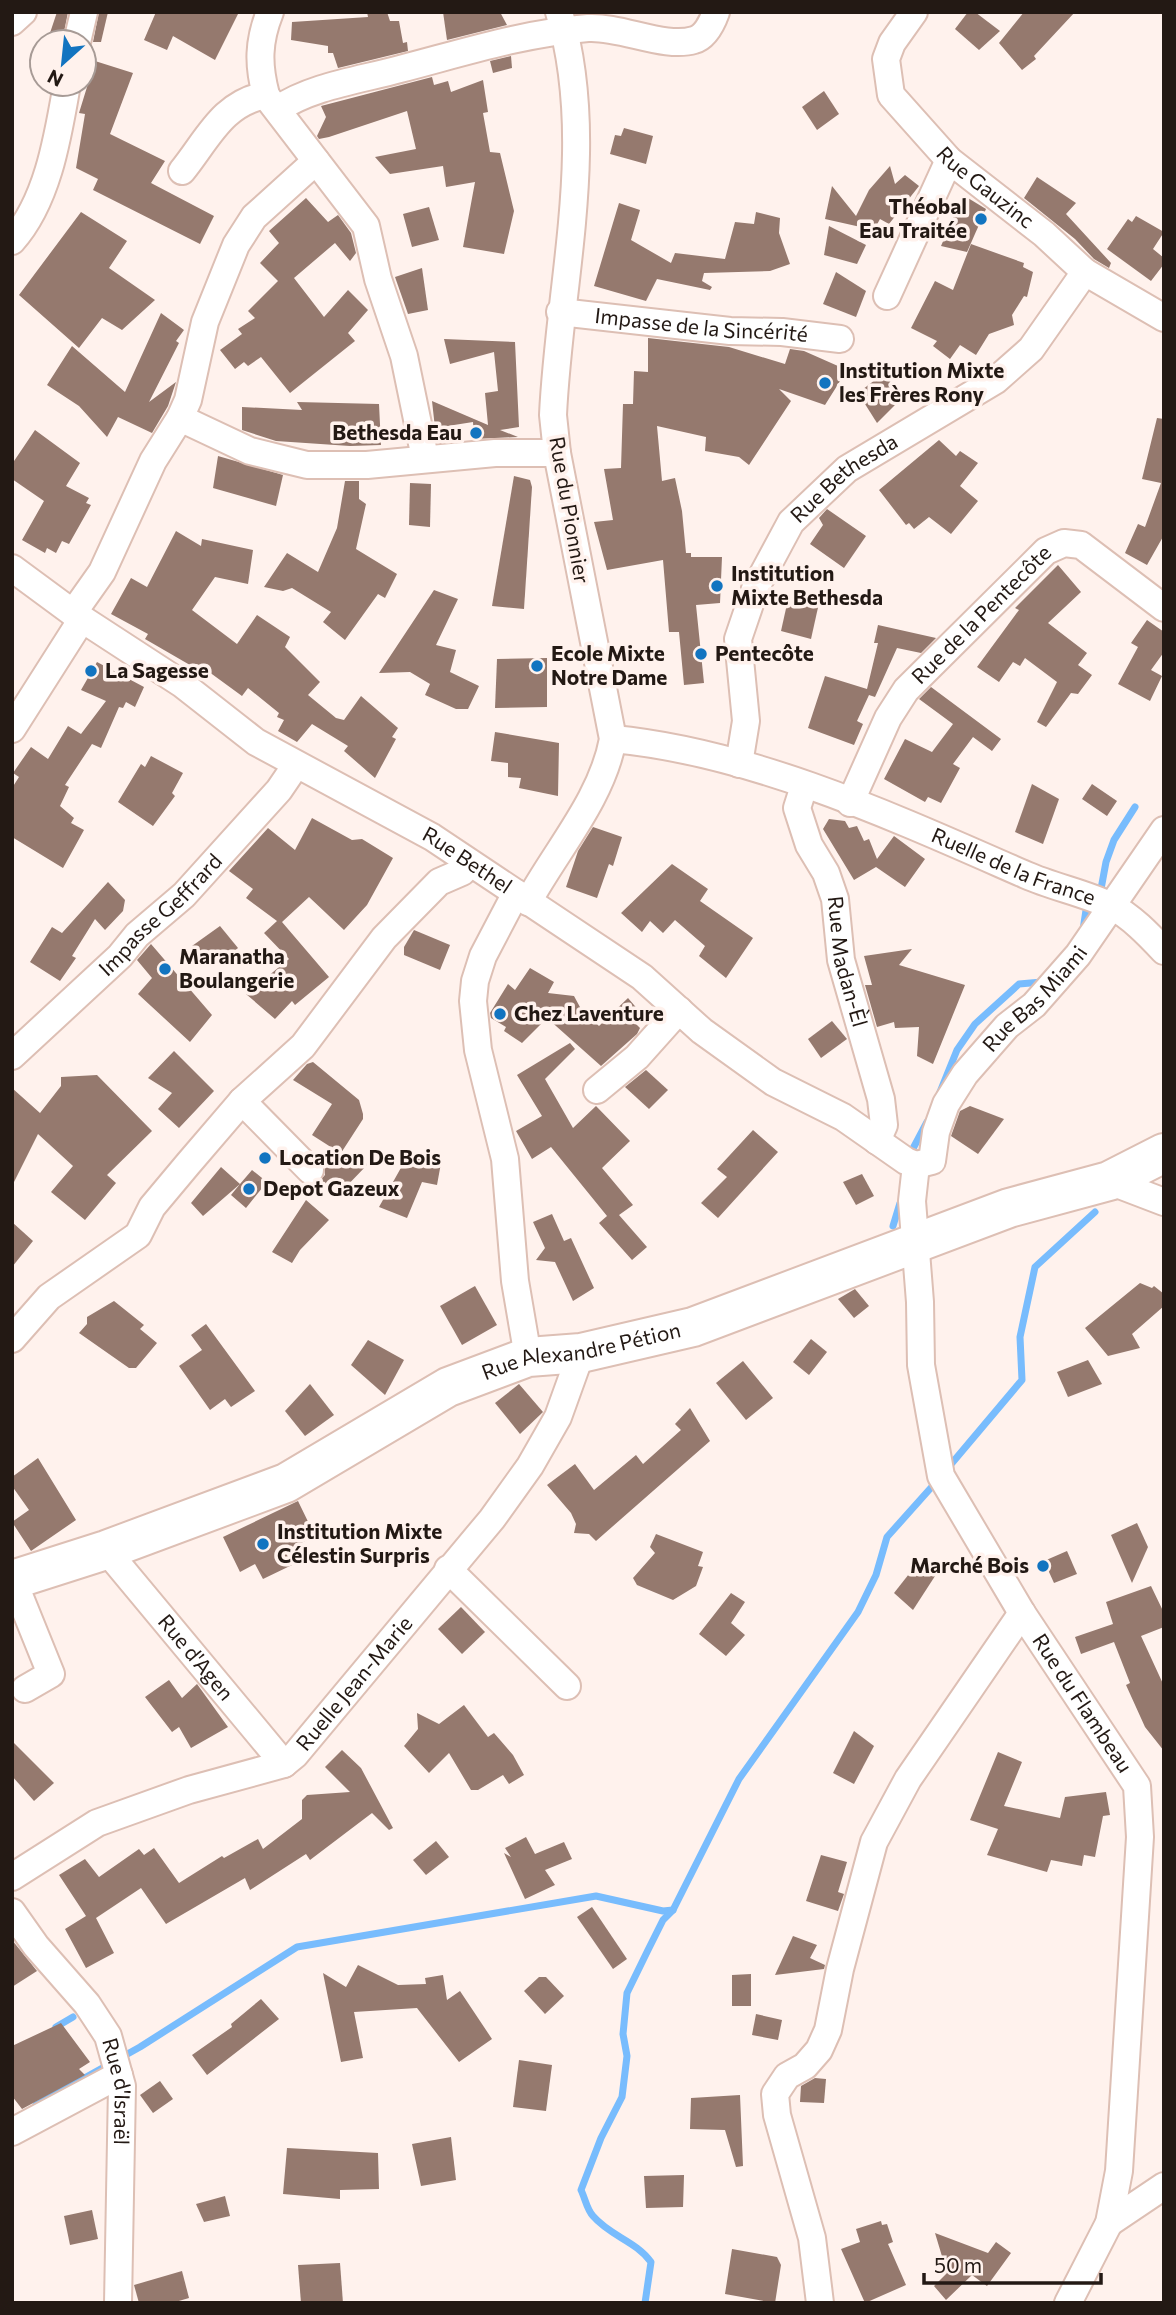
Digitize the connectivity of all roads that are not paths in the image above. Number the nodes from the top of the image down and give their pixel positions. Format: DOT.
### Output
graph roads {
  1 [pos="23,12"];
  2 [pos="271,12"];
  3 [pos="716,12"];
  4 [pos="914,12"];
  5 [pos="12,22"];
  6 [pos="562,22"];
  7 [pos="65,98"];
  8 [pos="272,102"];
  9 [pos="949,160"];
  10 [pos="316,161"];
  11 [pos="182,171"];
  12 [pos="12,242"];
  13 [pos="1085,272"];
  14 [pos="887,296"];
  15 [pos="560,312"];
  16 [pos="1164,318"];
  17 [pos="840,339"];
  18 [pos="180,418"];
  19 [pos="557,453"];
  20 [pos="425,458"];
  21 [pos="12,568"];
  22 [pos="1164,608"];
  23 [pos="77,616"];
  24 [pos="12,729"];
  25 [pos="613,739"];
  26 [pos="739,764"];
  27 [pos="296,765"];
  28 [pos="804,786"];
  29 [pos="850,803"];
  30 [pos="1164,830"];
  31 [pos="470,863"];
  32 [pos="522,898"];
  33 [pos="1112,906"];
  34 [pos="1164,951"];
  35 [pos="679,1010"];
  36 [pos="12,1055"];
  37 [pos="597,1090"];
  38 [pos="243,1101"];
  39 [pos="877,1141"];
  40 [pos="1164,1153"];
  41 [pos="916,1165"];
  42 [pos="310,1170"];
  43 [pos="1110,1181"];
  44 [pos="1164,1202"];
  45 [pos="916,1245"];
  46 [pos="12,1339"];
  47 [pos="581,1353"];
  48 [pos="528,1357"];
  49 [pos="106,1550"];
  50 [pos="448,1569"];
  51 [pos="13,1580"];
  52 [pos="1022,1613"];
  53 [pos="567,1686"];
  54 [pos="25,1689"];
  55 [pos="284,1764"];
  56 [pos="12,1877"];
  57 [pos="12,1912"];
  58 [pos="119,2075"];
  59 [pos="12,2132"];
  60 [pos="1164,2186"];
  61 [pos="1109,2224"];
  62 [pos="118,2303"];
  63 [pos="820,2303"];
  64 [pos="1068,2303"];
  1 -- 5 [label="street"];
  2 -- 8 [label="street"];
  3 -- 6 [label="street"];
  4 -- 9 [label="street, Rue Gauzinc"];
  6 -- 8 [label="street"];
  6 -- 15 [label="street, Rue du Pionnier"];
  7 -- 12 [label="street"];
  8 -- 10 [label="street"];
  8 -- 11 [label="street"];
  9 -- 13 [label="street, Rue Gauzinc"];
  9 -- 14 [label="street"];
  10 -- 18 [label="street"];
  10 -- 20 [label="street"];
  13 -- 16 [label="street, Rue Gauzinc"];
  13 -- 26 [label="street, Rue Bethesda"];
  15 -- 17 [label="street, Impasse de la Sincérité"];
  15 -- 19 [label="street, Rue du Pionnier"];
  18 -- 20 [label="street"];
  18 -- 23 [label="street"];
  19 -- 20 [label="street"];
  19 -- 25 [label="street, Rue du Pionnier"];
  21 -- 23 [label="street, Rue Bethel"];
  22 -- 29 [label="street, Rue de la Pentecôte"];
  23 -- 24 [label="street"];
  23 -- 27 [label="street, Rue Bethel"];
  25 -- 26 [label="street, Ruelle de la France"];
  25 -- 32 [label="street, Rue du Pionnier"];
  26 -- 28 [label="street, Ruelle de la France"];
  27 -- 31 [label="street, Rue Bethel"];
  27 -- 36 [label="street, Impasse Geffrard"];
  28 -- 29 [label="street, Ruelle de la France"];
  28 -- 39 [label="street, Rue Madan-Èl"];
  29 -- 33 [label="street, Ruelle de la France"];
  30 -- 33 [label="street, Rue Bas Miami"];
  31 -- 32 [label="street, Rue Bethel"];
  31 -- 38 [label="street"];
  32 -- 35 [label="street, Rue Bethel"];
  32 -- 48 [label="street, Rue du Pionnier"];
  33 -- 34 [label="street, Ruelle de la France"];
  33 -- 41 [label="street, Rue Bas Miami"];
  35 -- 37 [label="street"];
  35 -- 39 [label="street, Rue Bethel"];
  38 -- 42 [label="street"];
  38 -- 46 [label="street"];
  39 -- 41 [label="street, Rue Bethel"];
  40 -- 43 [label="street, Rue Alexandre Pétion"];
  41 -- 45 [label="street, Rue du Flambeau"];
  43 -- 44 [label="street"];
  43 -- 45 [label="street, Rue Alexandre Pétion"];
  45 -- 47 [label="street, Rue Alexandre Pétion"];
  45 -- 52 [label="street, Rue du Flambeau"];
  47 -- 48 [label="street, Rue Alexandre Pétion"];
  47 -- 50 [label="street, Ruelle Jean-Marie"];
  48 -- 49 [label="street, Rue Alexandre Pétion"];
  49 -- 51 [label="street, Rue Alexandre Pétion"];
  49 -- 55 [label="street, Rue d'Agen"];
  50 -- 53 [label="street"];
  50 -- 55 [label="street, Ruelle Jean-Marie"];
  51 -- 54 [label="street"];
  52 -- 61 [label="street, Rue du Flambeau"];
  52 -- 63 [label="street"];
  55 -- 56 [label="street, Ruelle Jean-Marie"];
  57 -- 58 [label="street, Rue d'Israël"];
  58 -- 59 [label="street"];
  58 -- 62 [label="street, Rue d'Israël"];
  60 -- 61 [label="street"];
  61 -- 64 [label="street, Rue du Flambeau"];
}
